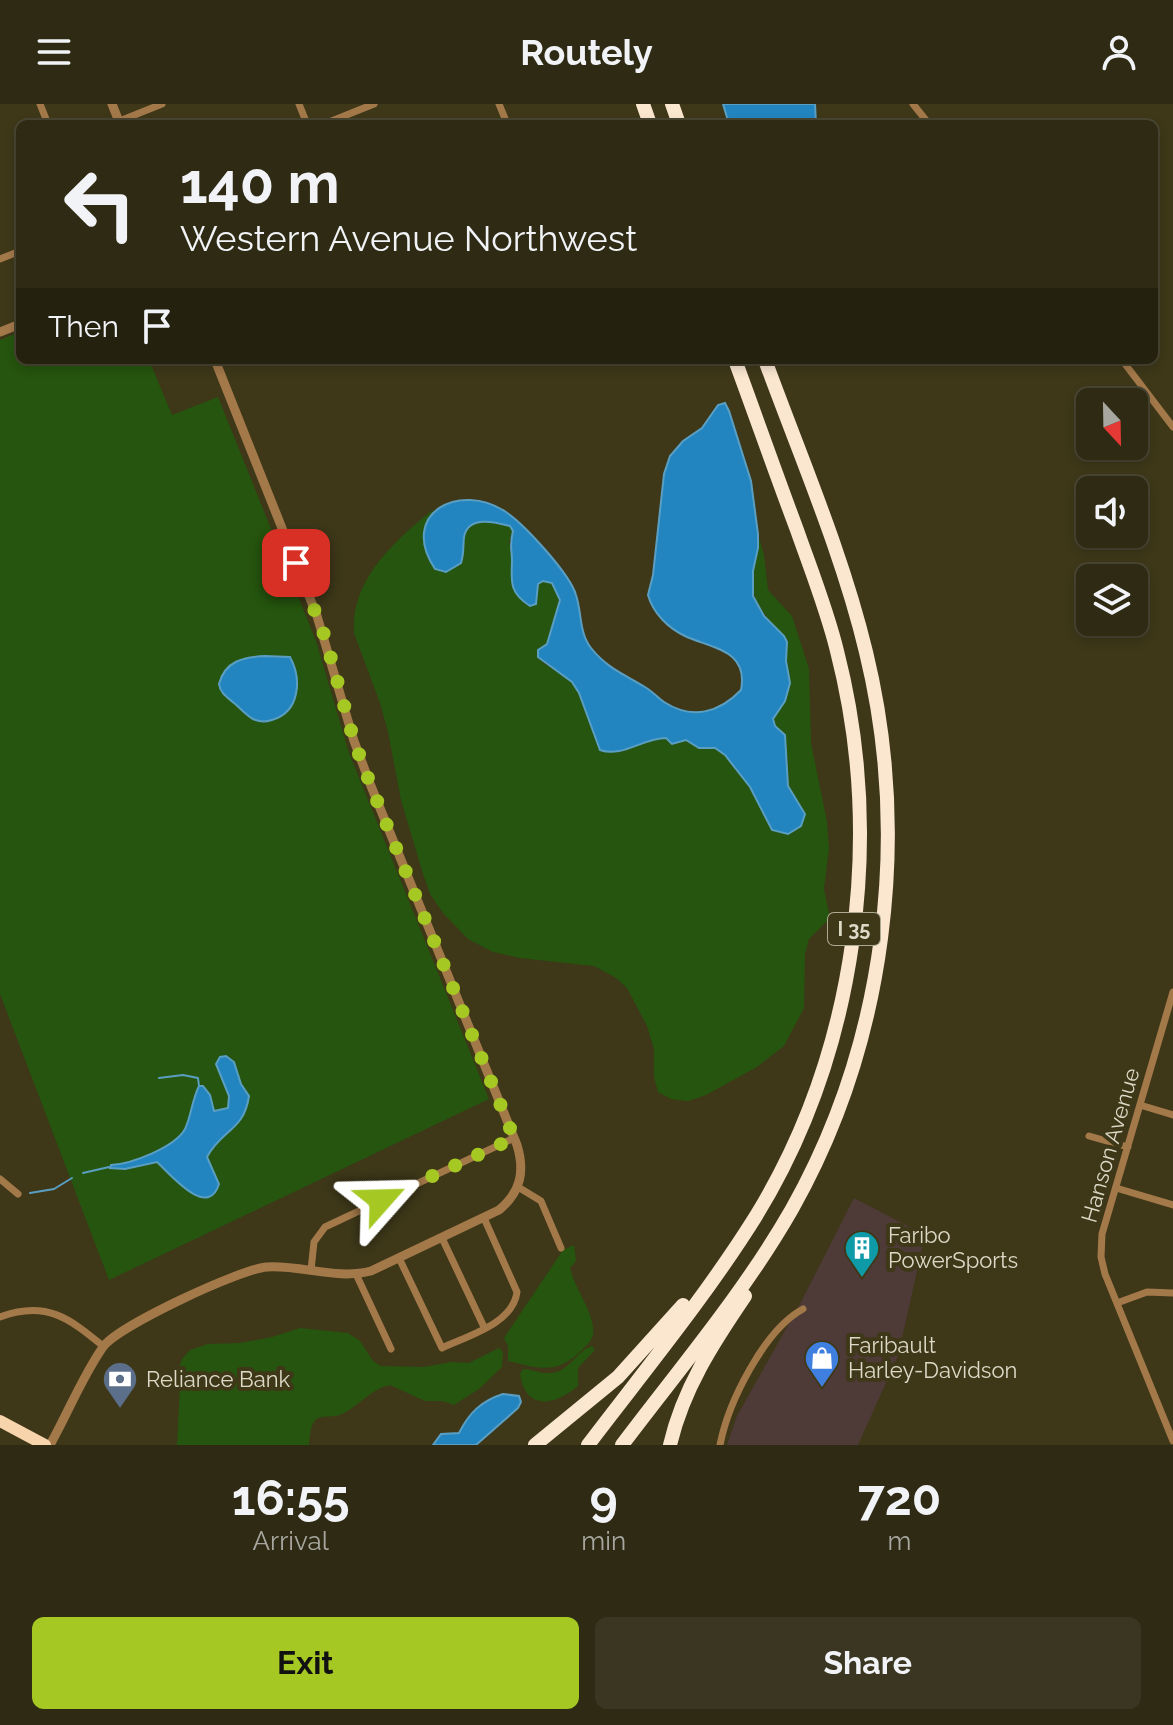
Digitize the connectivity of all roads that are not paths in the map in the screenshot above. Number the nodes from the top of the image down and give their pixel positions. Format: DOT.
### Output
graph roads {
  1 [pos="162,104"];
  2 [pos="374,104"];
  3 [pos="913,104"];
  4 [pos="124,120"];
  5 [pos="334,120"];
  6 [pos="926,120"];
  7 [pos="217,364"];
  8 [pos="736,364"];
  9 [pos="766,364"];
  10 [pos="1125,364"];
  11 [pos="1173,427"];
  12 [pos="1173,992"];
  13 [pos="1169,1020"];
  14 [pos="1140,1105"];
  15 [pos="1173,1115"];
  16 [pos="1089,1136"];
  17 [pos="514,1138"];
  18 [pos="1128,1147"];
  19 [pos="813,1168"];
  20 [pos="0,1179"];
  21 [pos="518,1187"];
  22 [pos="1116,1188"];
  23 [pos="18,1194"];
  24 [pos="1173,1205"];
  25 [pos="484,1218"];
  26 [pos="743,1235"];
  27 [pos="442,1238"];
  28 [pos="561,1248"];
  29 [pos="399,1258"];
  30 [pos="311,1270"];
  31 [pos="356,1274"];
  32 [pos="1173,1293"];
  33 [pos="1117,1303"];
  34 [pos="803,1309"];
  35 [pos="0,1317"];
  36 [pos="484,1327"];
  37 [pos="103,1346"];
  38 [pos="391,1349"];
  39 [pos="0,1421"];
  40 [pos="1173,1441"];
  41 [pos="48,1445"];
  42 [pos="535,1445"];
  43 [pos="588,1445"];
  44 [pos="622,1445"];
  45 [pos="670,1445"];
  46 [pos="720,1445"];
  1 -- 4 [label="street"];
  2 -- 5 [label="street"];
  3 -- 6 [label="street"];
  7 -- 17 [label="street"];
  8 -- 26 [label="highway, I 35"];
  9 -- 19 [label="highway, I 35"];
  10 -- 11 [label="street"];
  12 -- 13 [label="street, Hanson Avenue"];
  13 -- 14 [label="street, Hanson Avenue"];
  14 -- 15 [label="street"];
  14 -- 18 [label="street, Hanson Avenue"];
  16 -- 18 [label="street"];
  17 -- 21 [label="street"];
  17 -- 30 [label="street"];
  18 -- 22 [label="street, Hanson Avenue"];
  19 -- 44 [label="highway, I 35"];
  19 -- 45 [label="highway"];
  20 -- 23 [label="street"];
  21 -- 25 [label="street"];
  21 -- 28 [label="street"];
  22 -- 24 [label="street"];
  22 -- 33 [label="street, Hanson Avenue"];
  25 -- 27 [label="street"];
  25 -- 36 [label="street"];
  26 -- 42 [label="highway"];
  26 -- 43 [label="highway, I 35"];
  27 -- 29 [label="street"];
  27 -- 36 [label="street"];
  29 -- 31 [label="street"];
  29 -- 36 [label="street"];
  30 -- 31 [label="street"];
  30 -- 37 [label="street"];
  31 -- 38 [label="street"];
  32 -- 33 [label="street"];
  33 -- 40 [label="street, Hanson Avenue"];
  34 -- 46 [label="street"];
  35 -- 37 [label="street"];
  37 -- 41 [label="street"];
  39 -- 41 [label="highway"];
}
